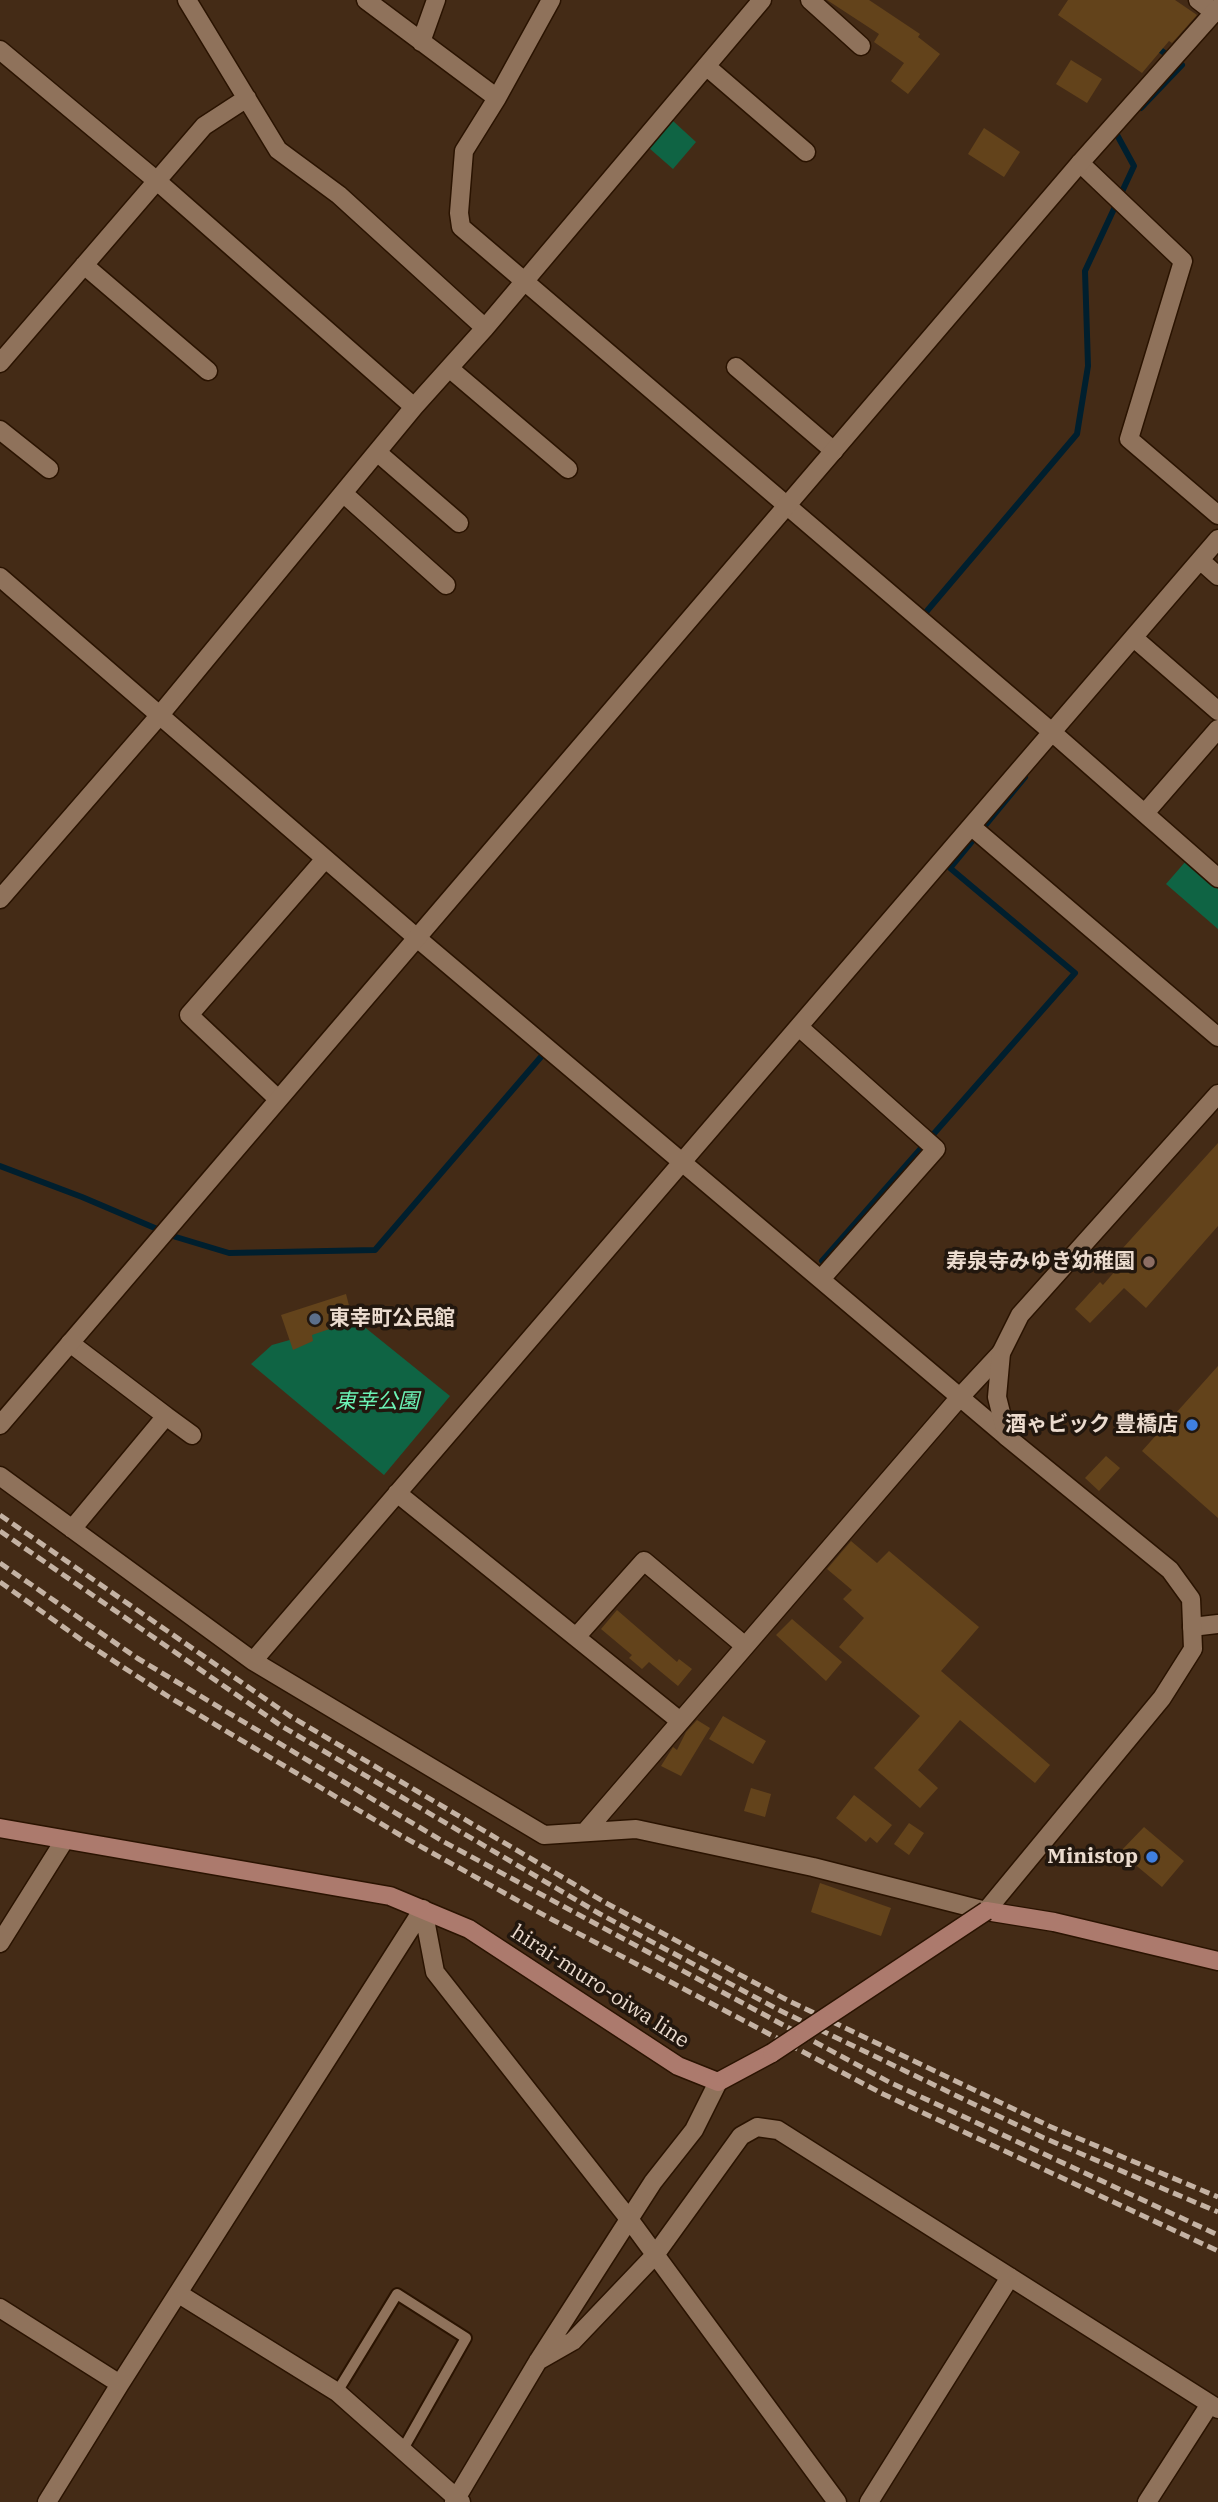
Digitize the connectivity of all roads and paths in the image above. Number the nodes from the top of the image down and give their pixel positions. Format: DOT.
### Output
graph roads {
  1 [pos="187,0"];
  2 [pos="366,0"];
  3 [pos="436,0"];
  4 [pos="551,0"];
  5 [pos="762,0"];
  6 [pos="810,0"];
  7 [pos="1198,0"];
  8 [pos="1216,10"];
  9 [pos="421,42"];
  10 [pos="862,46"];
  11 [pos="0,50"];
  12 [pos="706,66"];
  13 [pos="247,98"];
  14 [pos="496,99"];
  15 [pos="806,152"];
  16 [pos="1080,163"];
  17 [pos="157,181"];
  18 [pos="84,265"];
  19 [pos="526,280"];
  20 [pos="485,328"];
  21 [pos="0,362"];
  22 [pos="736,367"];
  23 [pos="449,368"];
  24 [pos="208,371"];
  25 [pos="414,407"];
  26 [pos="0,430"];
  27 [pos="834,451"];
  28 [pos="377,452"];
  29 [pos="568,468"];
  30 [pos="48,469"];
  31 [pos="343,493"];
  32 [pos="787,507"];
  33 [pos="1218,515"];
  34 [pos="459,523"];
  35 [pos="1218,539"];
  36 [pos="1200,561"];
  37 [pos="1218,576"];
  38 [pos="0,577"];
  39 [pos="446,585"];
  40 [pos="1133,638"];
  41 [pos="1218,711"];
  42 [pos="159,716"];
  43 [pos="1218,729"];
  44 [pos="1053,733"];
  45 [pos="1145,813"];
  46 [pos="972,827"];
  47 [pos="325,859"];
  48 [pos="1218,878"];
  49 [pos="0,899"];
  50 [pos="417,937"];
  51 [pos="799,1027"];
  52 [pos="1218,1037"];
  53 [pos="1218,1094"];
  54 [pos="278,1099"];
  55 [pos="682,1162"];
  56 [pos="821,1279"];
  57 [pos="70,1343"];
  58 [pos="1001,1353"];
  59 [pos="960,1397"];
  60 [pos="166,1416"];
  61 [pos="0,1425"];
  62 [pos="192,1435"];
  63 [pos="1007,1437"];
  64 [pos="0,1475"];
  65 [pos="397,1493"];
  66 [pos="72,1529"];
  67 [pos="1218,1624"];
  68 [pos="1192,1627"];
  69 [pos="576,1637"];
  70 [pos="745,1646"];
  71 [pos="253,1661"];
  72 [pos="680,1721"];
  73 [pos="0,1828"];
  74 [pos="586,1831"];
  75 [pos="64,1841"];
  76 [pos="423,1909"];
  77 [pos="986,1911"];
  78 [pos="0,1943"];
  79 [pos="1218,1961"];
  80 [pos="718,2081"];
  81 [pos="629,2219"];
  82 [pos="655,2255"];
  83 [pos="1010,2277"];
  84 [pos="179,2294"];
  85 [pos="0,2308"];
  86 [pos="538,2361"];
  87 [pos="120,2384"];
  88 [pos="337,2392"];
  89 [pos="1214,2406"];
  90 [pos="403,2449"];
  91 [pos="458,2500"];
  92 [pos="47,2502"];
  93 [pos="837,2502"];
  94 [pos="869,2502"];
  95 [pos="1147,2502"];
  1 -- 13 [label="street"];
  2 -- 9 [label="street"];
  3 -- 9 [label="street"];
  4 -- 14 [label="street"];
  5 -- 12 [label="street"];
  6 -- 10 [label="street"];
  7 -- 8 [label="street"];
  8 -- 16 [label="street"];
  9 -- 14 [label="street"];
  11 -- 17 [label="street"];
  12 -- 15 [label="street"];
  12 -- 19 [label="street"];
  13 -- 17 [label="street"];
  13 -- 20 [label="street"];
  14 -- 19 [label="street"];
  16 -- 27 [label="street"];
  16 -- 33 [label="street"];
  17 -- 18 [label="street"];
  17 -- 25 [label="street"];
  18 -- 21 [label="street"];
  18 -- 24 [label="street"];
  19 -- 20 [label="street"];
  19 -- 32 [label="street"];
  20 -- 23 [label="street"];
  22 -- 27 [label="street"];
  23 -- 25 [label="street"];
  23 -- 29 [label="street"];
  25 -- 28 [label="street"];
  26 -- 30 [label="street"];
  27 -- 32 [label="street"];
  28 -- 31 [label="street"];
  28 -- 34 [label="street"];
  31 -- 39 [label="street"];
  31 -- 42 [label="street"];
  32 -- 44 [label="street"];
  32 -- 50 [label="street"];
  35 -- 36 [label="street"];
  36 -- 37 [label="street"];
  36 -- 40 [label="street"];
  38 -- 42 [label="street"];
  40 -- 41 [label="street"];
  40 -- 44 [label="street"];
  42 -- 47 [label="street"];
  42 -- 49 [label="street"];
  43 -- 45 [label="street"];
  44 -- 45 [label="street"];
  44 -- 46 [label="street"];
  45 -- 48 [label="street"];
  46 -- 51 [label="street"];
  46 -- 52 [label="street"];
  47 -- 50 [label="street"];
  47 -- 54 [label="street"];
  50 -- 54 [label="street"];
  50 -- 55 [label="street"];
  51 -- 55 [label="street"];
  51 -- 56 [label="street"];
  53 -- 58 [label="street"];
  54 -- 57 [label="street"];
  55 -- 56 [label="street"];
  55 -- 65 [label="street"];
  56 -- 59 [label="street"];
  57 -- 60 [label="street"];
  57 -- 61 [label="street"];
  58 -- 59 [label="street"];
  58 -- 63 [label="street"];
  59 -- 63 [label="street"];
  59 -- 70 [label="street"];
  60 -- 62 [label="street"];
  60 -- 66 [label="street"];
  63 -- 68 [label="street"];
  64 -- 66 [label="street"];
  65 -- 69 [label="street"];
  65 -- 71 [label="street"];
  66 -- 71 [label="street"];
  67 -- 68 [label="street"];
  68 -- 77 [label="street"];
  69 -- 70 [label="street"];
  69 -- 72 [label="street"];
  70 -- 72 [label="street"];
  71 -- 74 [label="street"];
  72 -- 74 [label="street"];
  73 -- 75 [label="main road, hirai-muro-oiwa line"];
  74 -- 77 [label="street"];
  75 -- 76 [label="main road, hirai-muro-oiwa line"];
  75 -- 78 [label="street"];
  76 -- 80 [label="main road, hirai-muro-oiwa line"];
  76 -- 81 [label="street"];
  76 -- 84 [label="street"];
  77 -- 79 [label="main road"];
  77 -- 80 [label="main road, bridge"];
  80 -- 81 [label="street"];
  81 -- 82 [label="street"];
  81 -- 86 [label="street"];
  82 -- 83 [label="street"];
  82 -- 86 [label="street"];
  82 -- 93 [label="street"];
  83 -- 89 [label="street"];
  83 -- 94 [label="street"];
  84 -- 87 [label="street"];
  84 -- 88 [label="street"];
  85 -- 87 [label="street"];
  86 -- 91 [label="street"];
  87 -- 92 [label="street"];
  88 -- 90 [label="street"];
  88 -- 90 [label="lane"];
  89 -- 95 [label="street"];
  90 -- 91 [label="street"];
}
